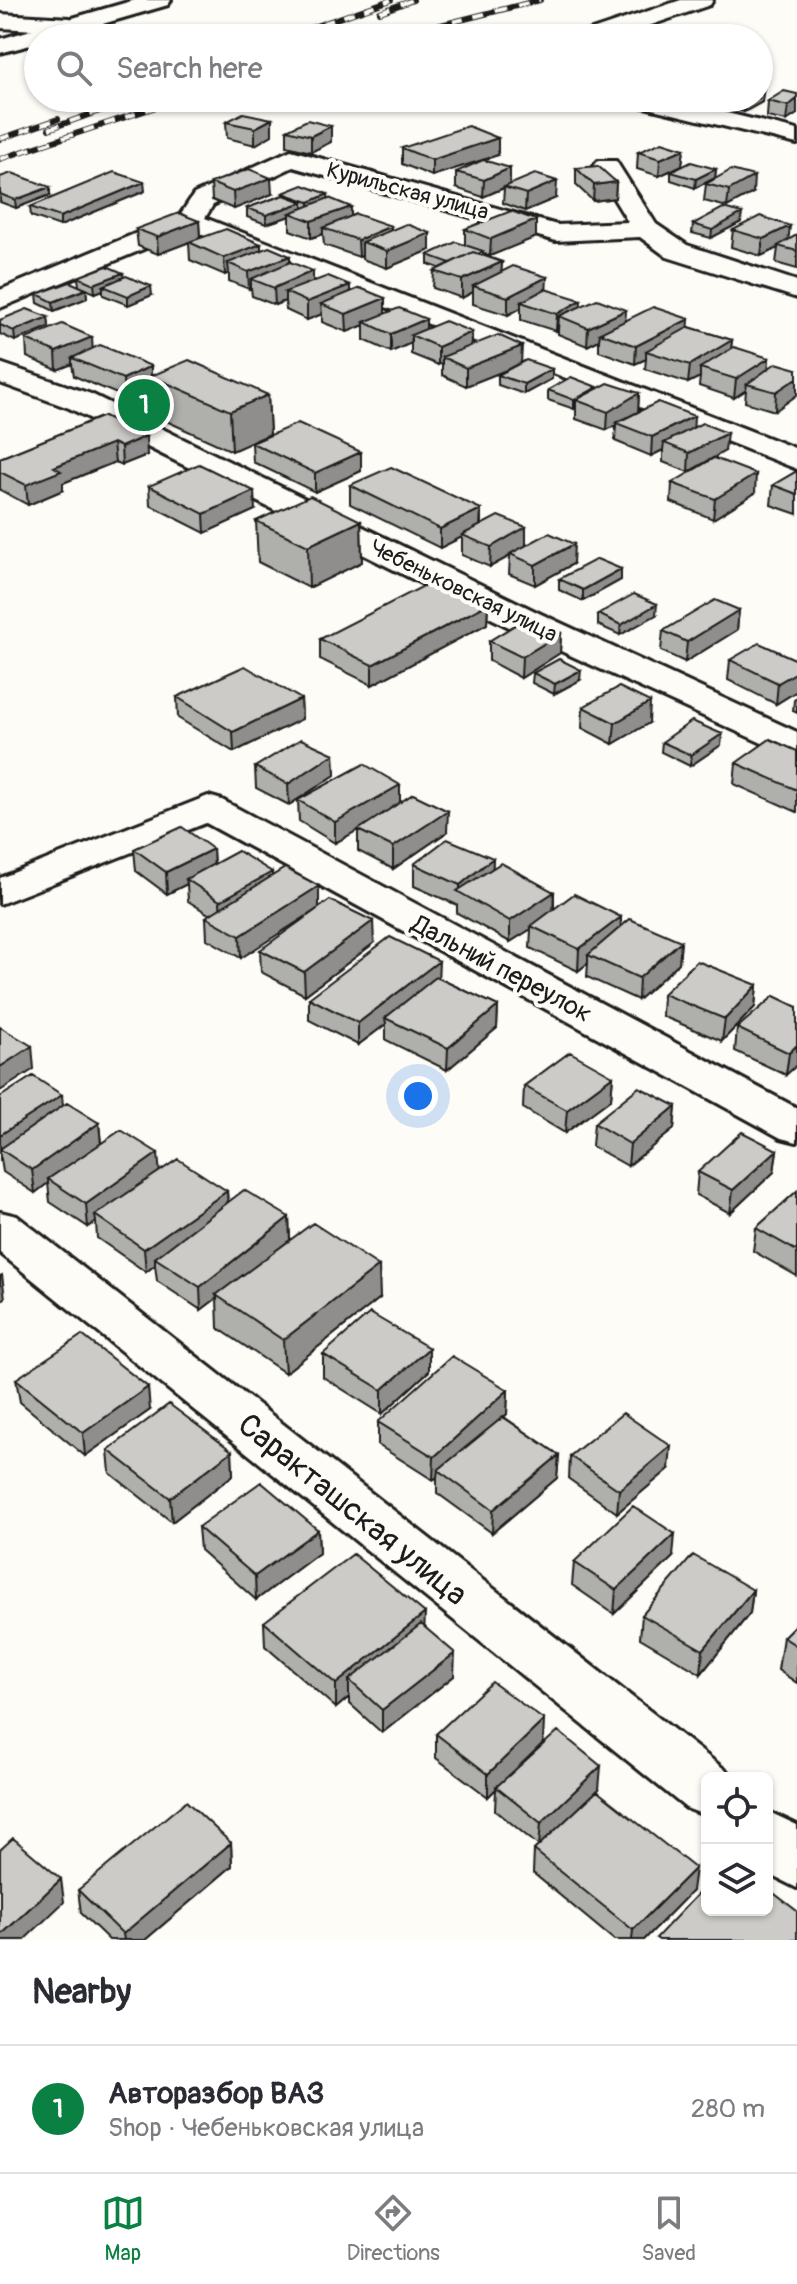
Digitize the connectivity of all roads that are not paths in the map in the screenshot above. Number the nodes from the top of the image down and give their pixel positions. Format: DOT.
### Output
graph roads {
  1 [pos="54,0"];
  2 [pos="160,0"];
  3 [pos="702,0"];
  4 [pos="105,15"];
  5 [pos="0,21"];
  6 [pos="52,24"];
  7 [pos="74,24"];
  8 [pos="632,24"];
  9 [pos="24,39"];
  10 [pos="0,46"];
  11 [pos="694,112"];
  12 [pos="797,137"];
  13 [pos="607,166"];
  14 [pos="190,221"];
  15 [pos="646,229"];
  16 [pos="797,290"];
  17 [pos="0,300"];
  18 [pos="0,372"];
  19 [pos="797,460"];
  20 [pos="797,747"];
  21 [pos="0,892"];
  22 [pos="797,1127"];
  23 [pos="0,1228"];
  24 [pos="701,1785"];
  25 [pos="773,1842"];
  26 [pos="797,1861"];
  1 -- 4 [label="street"];
  2 -- 4 [label="street"];
  3 -- 8 [label="street"];
  4 -- 7 [label="street"];
  5 -- 6 [label="street"];
  9 -- 10 [label="street"];
  11 -- 12 [label="street"];
  13 -- 15 [label="street"];
  14 -- 15 [label="street, Курильская улица"];
  14 -- 17 [label="street"];
  14 -- 19 [label="street"];
  15 -- 16 [label="street"];
  18 -- 20 [label="street, Чебеньковская улица"];
  21 -- 22 [label="street, Дальний переулок"];
  23 -- 24 [label="street, Саракташская улица"];
  25 -- 26 [label="street"];
}
